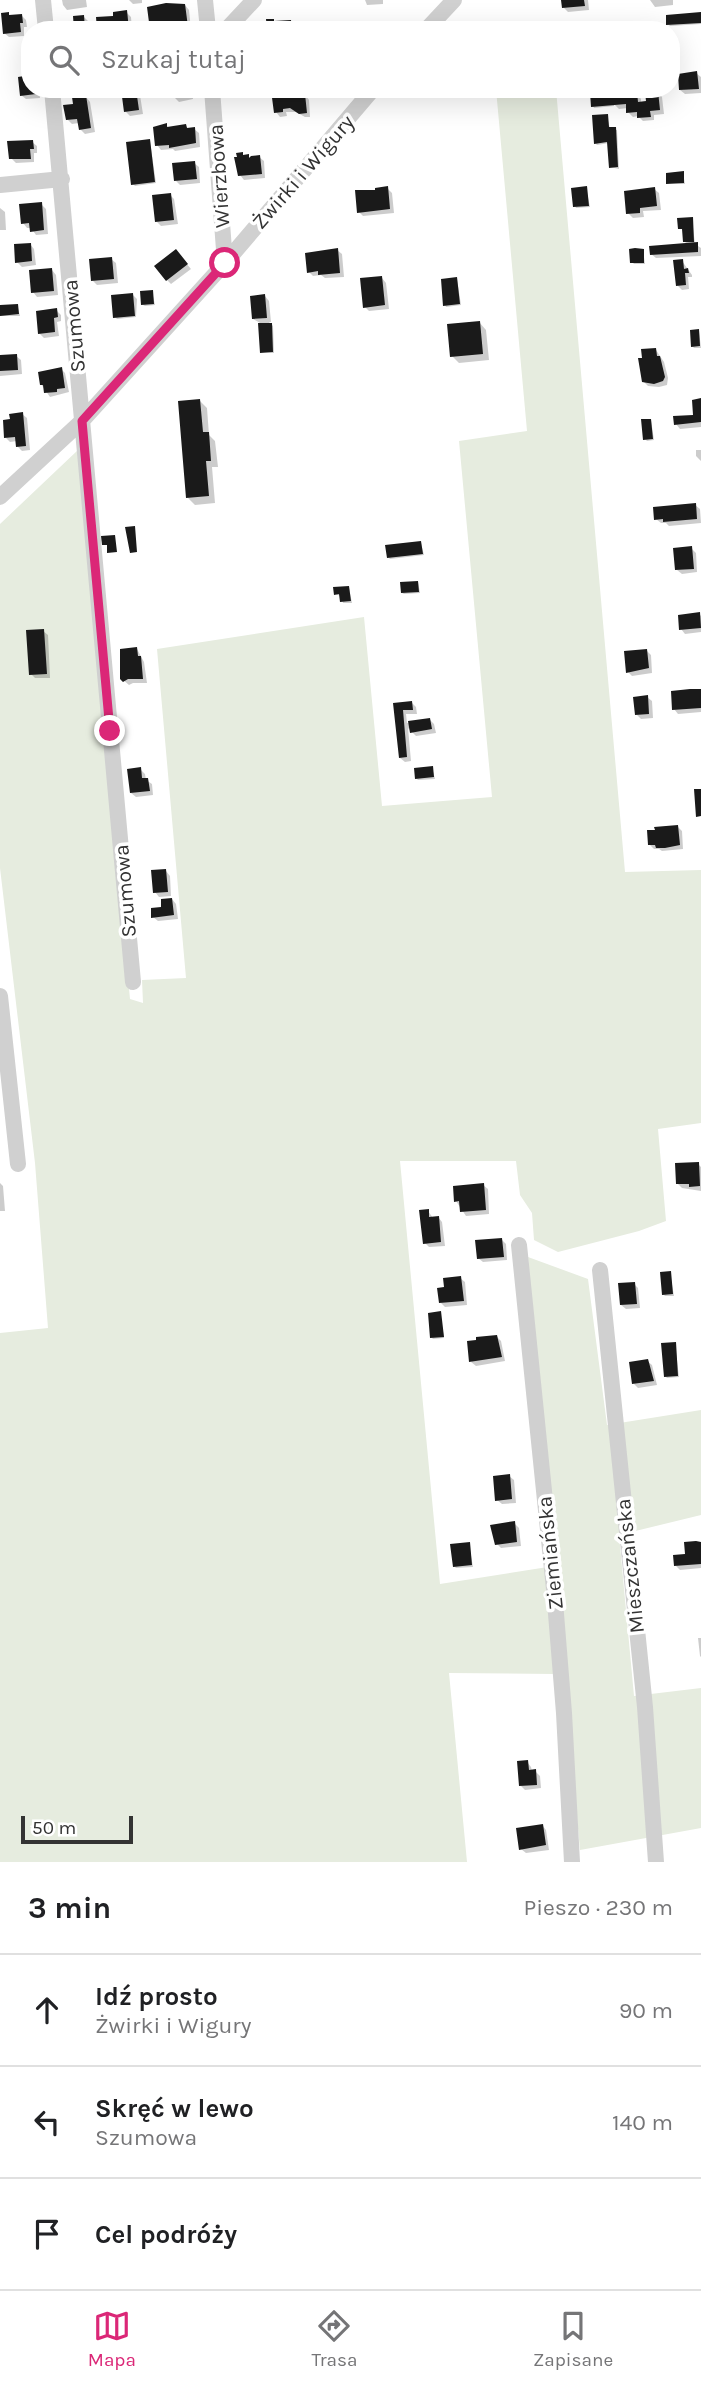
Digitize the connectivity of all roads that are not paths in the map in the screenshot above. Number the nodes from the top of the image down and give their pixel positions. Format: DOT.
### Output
graph roads {
  1 [pos="43,0"];
  2 [pos="205,0"];
  3 [pos="254,0"];
  4 [pos="454,0"];
  5 [pos="45,21"];
  6 [pos="207,21"];
  7 [pos="234,21"];
  8 [pos="434,21"];
  9 [pos="53,98"];
  10 [pos="213,98"];
  11 [pos="365,98"];
  12 [pos="62,179"];
  13 [pos="0,184"];
  14 [pos="225,263"];
  15 [pos="82,421"];
  16 [pos="0,496"];
  17 [pos="133,982"];
  18 [pos="0,996"];
  19 [pos="18,1164"];
  20 [pos="519,1245"];
  21 [pos="600,1270"];
  22 [pos="572,1862"];
  23 [pos="656,1862"];
  1 -- 5 [label="street"];
  2 -- 6 [label="street"];
  3 -- 7 [label="street"];
  4 -- 8 [label="street"];
  9 -- 12 [label="street, Szumowa"];
  10 -- 14 [label="street, Wierzbowa"];
  11 -- 14 [label="street, Żwirki i Wigury"];
  12 -- 13 [label="street"];
  12 -- 15 [label="street, Szumowa"];
  14 -- 15 [label="street, Żwirki i Wigury"];
  15 -- 16 [label="street, Żwirki i Wigury"];
  15 -- 17 [label="street, Szumowa"];
  18 -- 19 [label="street"];
  20 -- 22 [label="street, Ziemiańska"];
  21 -- 23 [label="street, Mieszczańska"];
}
